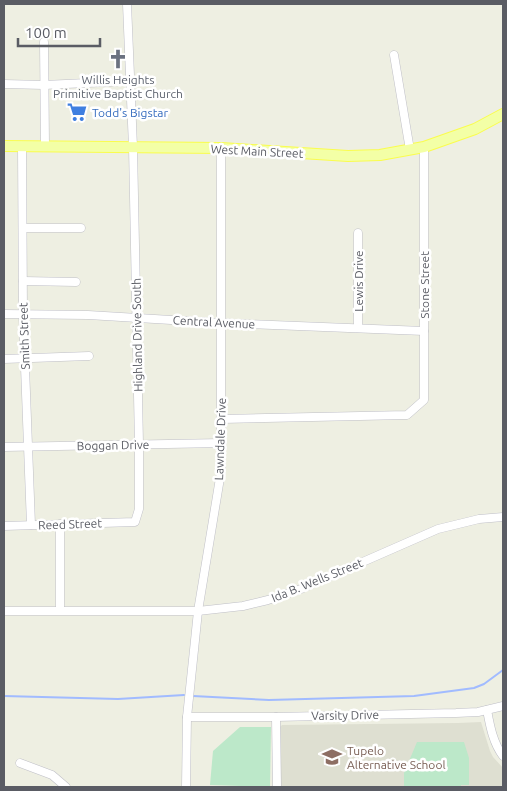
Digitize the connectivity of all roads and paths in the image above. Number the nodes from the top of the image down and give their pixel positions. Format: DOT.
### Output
graph roads {
  1 [pos="127,4"];
  2 [pos="44,42"];
  3 [pos="394,55"];
  4 [pos="130,81"];
  5 [pos="4,84"];
  6 [pos="44,85"];
  7 [pos="503,114"];
  8 [pos="4,146"];
  9 [pos="22,146"];
  10 [pos="45,146"];
  11 [pos="133,147"];
  12 [pos="424,147"];
  13 [pos="221,148"];
  14 [pos="410,150"];
  15 [pos="23,228"];
  16 [pos="81,228"];
  17 [pos="358,233"];
  18 [pos="23,281"];
  19 [pos="76,282"];
  20 [pos="4,314"];
  21 [pos="23,314"];
  22 [pos="137,318"];
  23 [pos="221,323"];
  24 [pos="358,328"];
  25 [pos="424,331"];
  26 [pos="89,356"];
  27 [pos="25,358"];
  28 [pos="4,359"];
  29 [pos="222,420"];
  30 [pos="222,442"];
  31 [pos="140,444"];
  32 [pos="28,446"];
  33 [pos="4,447"];
  34 [pos="503,517"];
  35 [pos="135,522"];
  36 [pos="60,524"];
  37 [pos="31,525"];
  38 [pos="4,526"];
  39 [pos="60,610"];
  40 [pos="4,611"];
  41 [pos="198,611"];
  42 [pos="503,706"];
  43 [pos="486,710"];
  44 [pos="187,717"];
  45 [pos="276,717"];
  46 [pos="503,756"];
  47 [pos="20,763"];
  48 [pos="66,787"];
  49 [pos="186,787"];
  50 [pos="276,787"];
  1 -- 4 [label="street, Highland Drive South"];
  2 -- 6 [label="street"];
  3 -- 14 [label="street"];
  4 -- 6 [label="street"];
  4 -- 11 [label="street, Highland Drive South"];
  5 -- 6 [label="street"];
  6 -- 10 [label="street"];
  7 -- 12 [label="main road, West Main Street"];
  8 -- 9 [label="main road, West Main Street"];
  9 -- 10 [label="main road, West Main Street"];
  9 -- 15 [label="street, Smith Street"];
  10 -- 11 [label="main road, West Main Street"];
  11 -- 13 [label="main road, West Main Street"];
  11 -- 22 [label="street, Highland Drive South"];
  12 -- 14 [label="main road, West Main Street"];
  12 -- 25 [label="street, Stone Street"];
  13 -- 14 [label="main road, West Main Street"];
  13 -- 23 [label="street, Lawndale Drive"];
  15 -- 16 [label="street"];
  15 -- 18 [label="street, Smith Street"];
  17 -- 24 [label="street, Lewis Drive"];
  18 -- 19 [label="street"];
  18 -- 21 [label="street, Smith Street"];
  20 -- 21 [label="street, Central Avenue"];
  21 -- 22 [label="street, Central Avenue"];
  21 -- 27 [label="street, Smith Street"];
  22 -- 23 [label="street, Central Avenue"];
  22 -- 31 [label="street, Highland Drive South"];
  23 -- 24 [label="street, Central Avenue"];
  23 -- 29 [label="street, Lawndale Drive"];
  24 -- 25 [label="street, Central Avenue"];
  25 -- 29 [label="street, Stone Street"];
  26 -- 27 [label="street"];
  27 -- 28 [label="street"];
  27 -- 32 [label="street, Smith Street"];
  29 -- 30 [label="street, Lawndale Drive"];
  30 -- 31 [label="street, Boggan Drive"];
  30 -- 41 [label="street, Lawndale Drive"];
  31 -- 32 [label="street, Boggan Drive"];
  31 -- 35 [label="street, Highland Drive South"];
  32 -- 33 [label="street, Boggan Drive"];
  32 -- 37 [label="street, Smith Street"];
  34 -- 41 [label="street, Ida B. Wells Street"];
  35 -- 36 [label="street, Reed Street"];
  36 -- 37 [label="street, Reed Street"];
  36 -- 39 [label="street"];
  37 -- 38 [label="street, Reed Street"];
  39 -- 40 [label="street, Ida B. Wells Street"];
  39 -- 41 [label="street, Ida B. Wells Street"];
  41 -- 44 [label="street, Lawndale Drive"];
  42 -- 43 [label="street, Varsity Drive"];
  43 -- 45 [label="street, Varsity Drive"];
  43 -- 46 [label="street"];
  44 -- 45 [label="street, Varsity Drive"];
  44 -- 49 [label="street, Lawndale Drive"];
  45 -- 50 [label="street"];
  47 -- 48 [label="street"];
}
